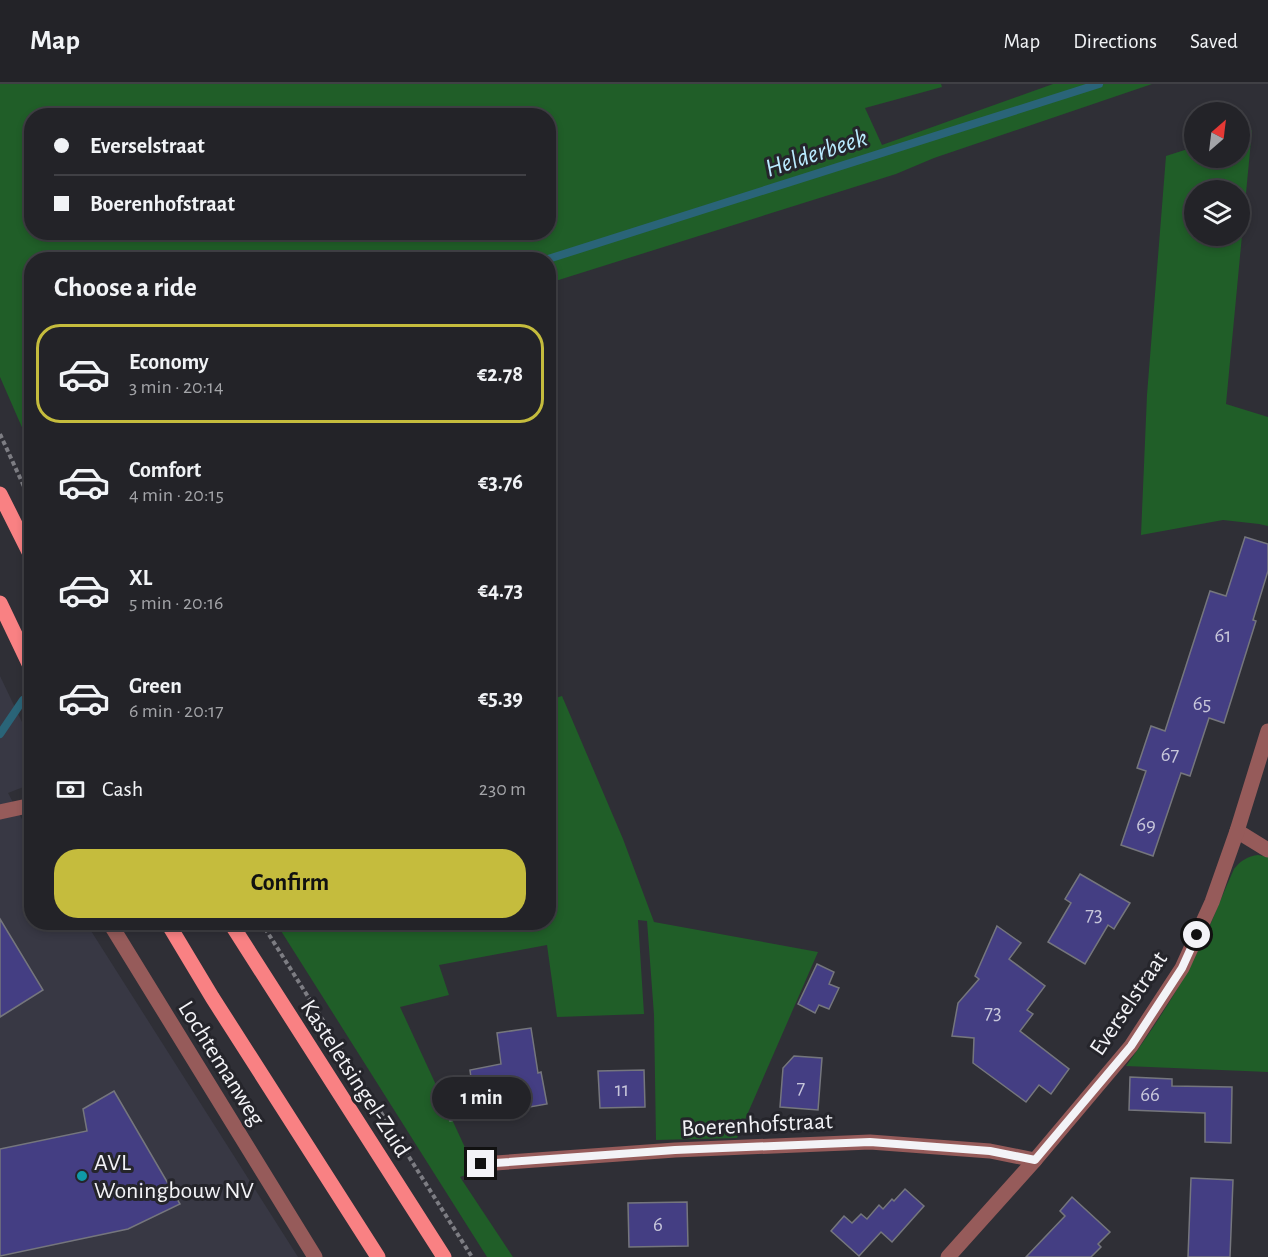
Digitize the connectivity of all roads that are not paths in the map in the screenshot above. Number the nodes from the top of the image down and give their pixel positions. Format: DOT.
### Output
graph roads {
  1 [pos="0,494"];
  2 [pos="24,542"];
  3 [pos="0,603"];
  4 [pos="24,654"];
  5 [pos="1268,730"];
  6 [pos="24,807"];
  7 [pos="0,812"];
  8 [pos="1237,831"];
  9 [pos="1268,850"];
  10 [pos="114,930"];
  11 [pos="172,930"];
  12 [pos="235,930"];
  13 [pos="1035,1160"];
  14 [pos="481,1164"];
  15 [pos="315,1257"];
  16 [pos="378,1257"];
  17 [pos="444,1257"];
  18 [pos="948,1257"];
  1 -- 2 [label="main road"];
  3 -- 4 [label="main road"];
  5 -- 8 [label="street, Everselstraat"];
  6 -- 7 [label="street"];
  8 -- 9 [label="street"];
  8 -- 13 [label="street, Everselstraat"];
  10 -- 15 [label="street, Lochtemanweg"];
  11 -- 16 [label="main road"];
  12 -- 17 [label="main road, Kasteletsingel-Zuid"];
  13 -- 14 [label="street, Boerenhofstraat"];
  13 -- 18 [label="street, Everselstraat"];
}
